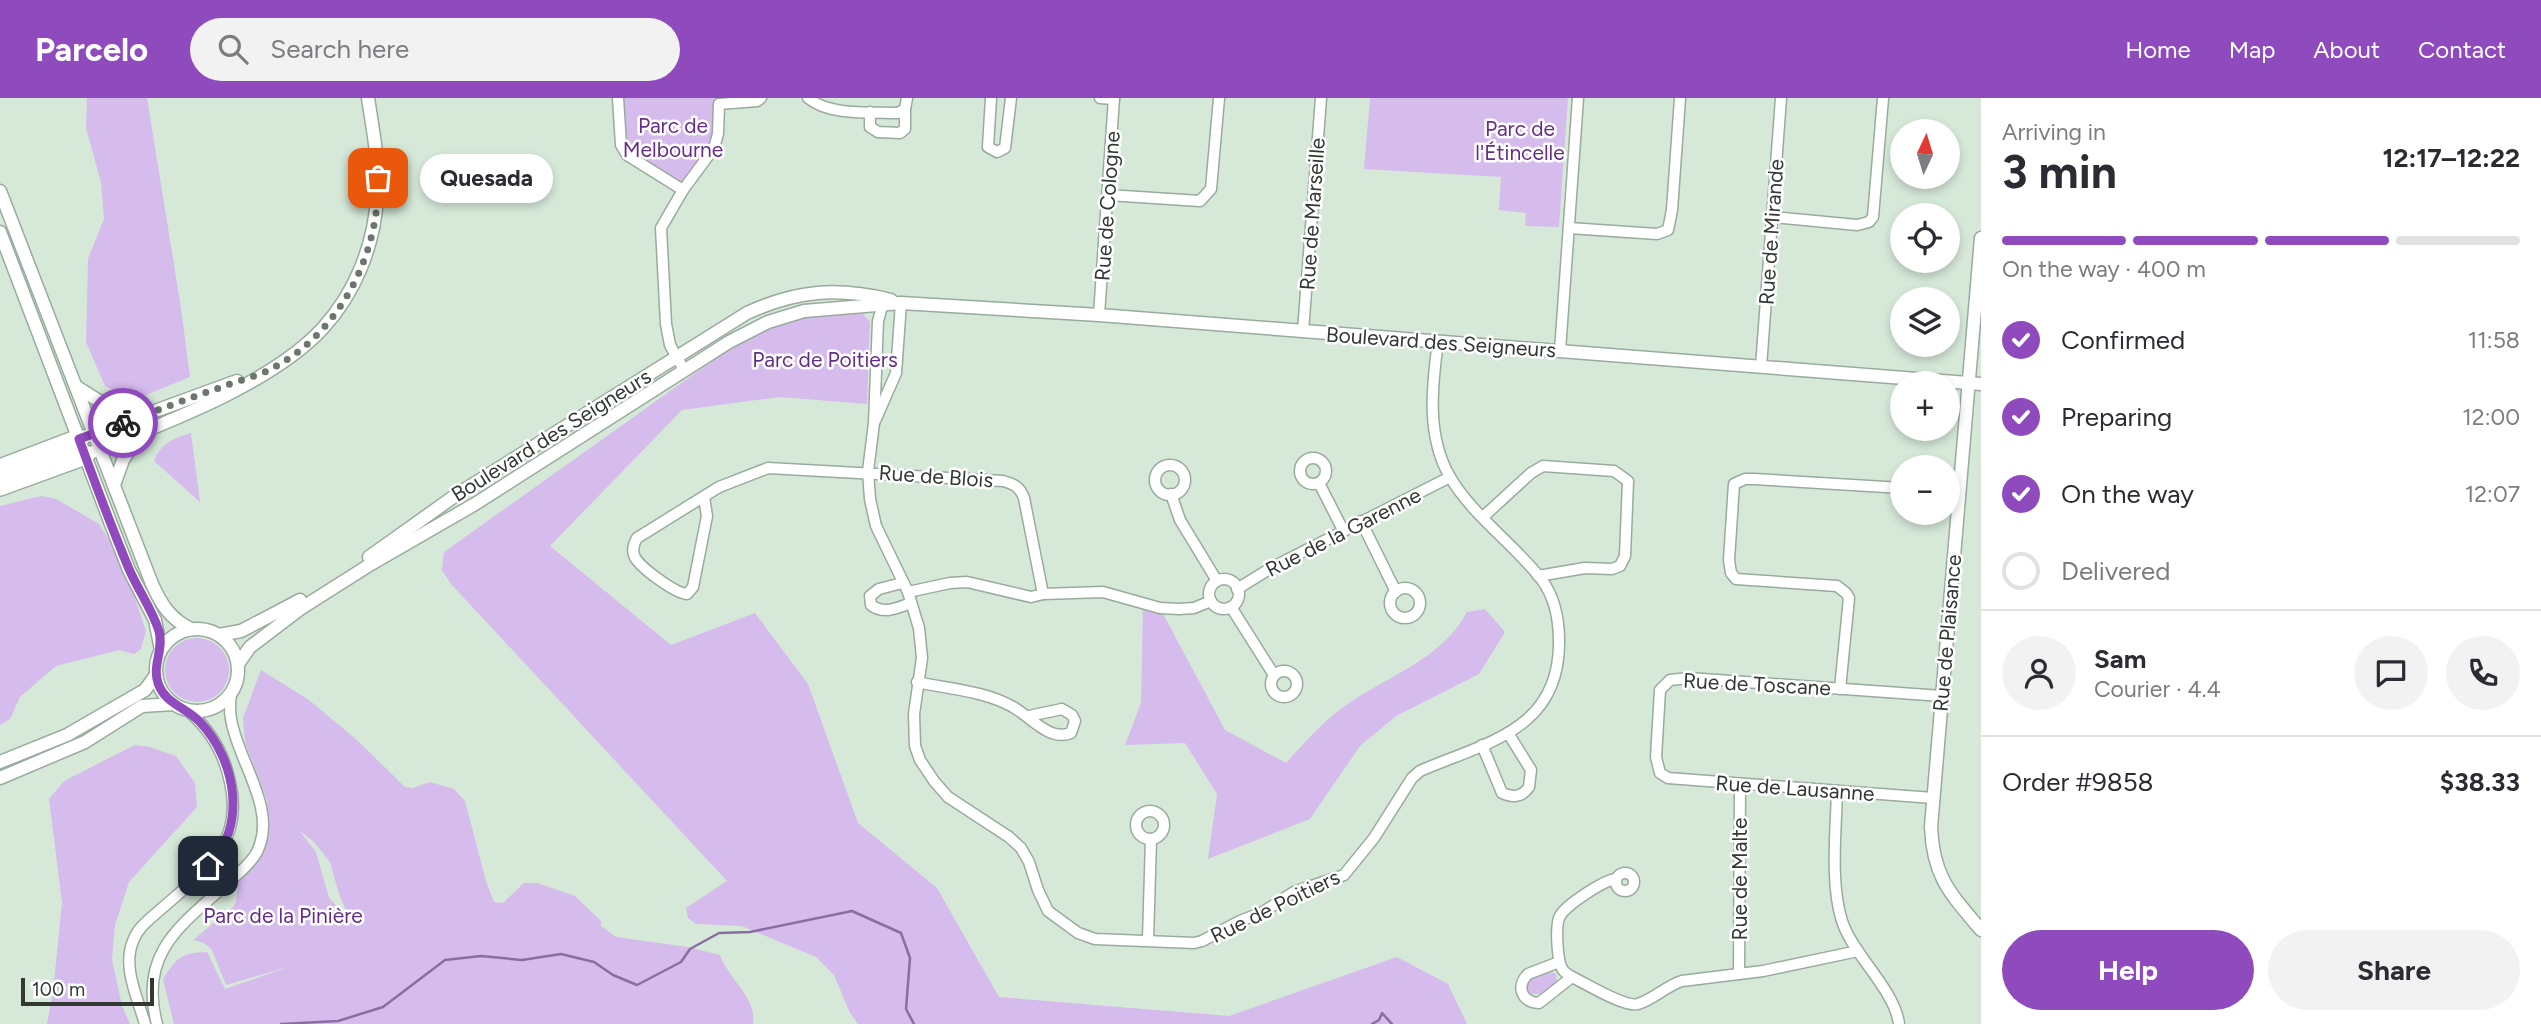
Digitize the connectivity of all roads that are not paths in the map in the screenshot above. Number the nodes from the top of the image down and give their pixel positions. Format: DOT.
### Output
graph roads {
  1 [pos="368,98"];
  2 [pos="618,98"];
  3 [pos="761,98"];
  4 [pos="808,98"];
  5 [pos="991,98"];
  6 [pos="1011,98"];
  7 [pos="1100,98"];
  8 [pos="1219,98"];
  9 [pos="1321,98"];
  10 [pos="1578,98"];
  11 [pos="1680,98"];
  12 [pos="1781,98"];
  13 [pos="1883,98"];
  14 [pos="1114,99"];
  15 [pos="718,101"];
  16 [pos="906,103"];
  17 [pos="870,112"];
  18 [pos="683,190"];
  19 [pos="0,191"];
  20 [pos="1108,195"];
  21 [pos="1772,218"];
  22 [pos="1569,228"];
  23 [pos="0,232"];
  24 [pos="1981,238"];
  25 [pos="1979,274"];
  26 [pos="883,302"];
  27 [pos="901,303"];
  28 [pos="1099,315"];
  29 [pos="1303,331"];
  30 [pos="1438,341"];
  31 [pos="1560,351"];
  32 [pos="676,356"];
  33 [pos="1761,367"];
  34 [pos="684,370"];
  35 [pos="268,371"];
  36 [pos="1975,384"];
  37 [pos="77,387"];
  38 [pos="142,416"];
  39 [pos="874,424"];
  40 [pos="142,432"];
  41 [pos="90,444"];
  42 [pos="1960,458"];
  43 [pos="0,469"];
  44 [pos="868,471"];
  45 [pos="1450,477"];
  46 [pos="1319,482"];
  47 [pos="114,485"];
  48 [pos="0,486"];
  49 [pos="1890,487"];
  50 [pos="1171,494"];
  51 [pos="704,497"];
  52 [pos="1483,517"];
  53 [pos="1361,521"];
  54 [pos="1951,525"];
  55 [pos="1343,530"];
  56 [pos="1538,576"];
  57 [pos="1217,581"];
  58 [pos="905,587"];
  59 [pos="1237,589"];
  60 [pos="1396,592"];
  61 [pos="1043,594"];
  62 [pos="1211,601"];
  63 [pos="911,604"];
  64 [pos="1231,607"];
  65 [pos="191,629"];
  66 [pos="219,635"];
  67 [pos="161,649"];
  68 [pos="238,664"];
  69 [pos="156,675"];
  70 [pos="1274,675"];
  71 [pos="917,682"];
  72 [pos="1840,689"];
  73 [pos="231,693"];
  74 [pos="1942,696"];
  75 [pos="174,704"];
  76 [pos="187,710"];
  77 [pos="1029,716"];
  78 [pos="1508,733"];
  79 [pos="1482,745"];
  80 [pos="0,762"];
  81 [pos="1660,773"];
  82 [pos="0,778"];
  83 [pos="1740,784"];
  84 [pos="1837,791"];
  85 [pos="1933,798"];
  86 [pos="1150,838"];
  87 [pos="1616,879"];
  88 [pos="1981,930"];
  89 [pos="1148,940"];
  90 [pos="1858,951"];
  91 [pos="1559,962"];
  92 [pos="1739,974"];
  93 [pos="1572,977"];
  94 [pos="145,1024"];
  95 [pos="157,1024"];
  96 [pos="1899,1024"];
  1 -- 35 [label="street"];
  2 -- 18 [label="street"];
  3 -- 15 [label="street"];
  4 -- 17 [label="street"];
  5 -- 6 [label="street"];
  7 -- 14 [label="street"];
  8 -- 20 [label="street"];
  9 -- 29 [label="street, Rue de Marseille"];
  10 -- 22 [label="street"];
  11 -- 22 [label="street"];
  12 -- 21 [label="street, Rue de Mirande"];
  13 -- 21 [label="street"];
  14 -- 20 [label="street, Rue de Cologne"];
  15 -- 18 [label="street"];
  16 -- 17 [label="street"];
  16 -- 17 [label="street"];
  18 -- 32 [label="street"];
  19 -- 37 [label="street"];
  20 -- 28 [label="street, Rue de Cologne"];
  21 -- 33 [label="street, Rue de Mirande"];
  22 -- 31 [label="street"];
  23 -- 41 [label="street"];
  24 -- 25 [label="street, Rue de Plaisance"];
  25 -- 36 [label="street, Rue de Plaisance"];
  26 -- 27 [label="street, Boulevard des Seigneurs"];
  26 -- 32 [label="street, Boulevard des Seigneurs"];
  26 -- 34 [label="street, Boulevard des Seigneurs"];
  26 -- 39 [label="street, Rue de Poitiers"];
  27 -- 28 [label="street, Boulevard des Seigneurs"];
  27 -- 39 [label="street, Rue de Poitiers"];
  28 -- 29 [label="street, Boulevard des Seigneurs"];
  29 -- 30 [label="street, Boulevard des Seigneurs"];
  30 -- 31 [label="street, Boulevard des Seigneurs"];
  30 -- 45 [label="street, Rue de Poitiers"];
  31 -- 33 [label="street, Boulevard des Seigneurs"];
  32 -- 34 [label="street"];
  32 -- 66 [label="street, Boulevard des Seigneurs"];
  33 -- 36 [label="street, Boulevard des Seigneurs"];
  34 -- 68 [label="street, Boulevard des Seigneurs"];
  35 -- 38 [label="street"];
  35 -- 40 [label="street"];
  36 -- 42 [label="street, Rue de Plaisance"];
  37 -- 38 [label="street"];
  37 -- 41 [label="street"];
  38 -- 41 [label="street"];
  39 -- 44 [label="street, Rue de Poitiers"];
  40 -- 41 [label="street"];
  40 -- 47 [label="street"];
  41 -- 43 [label="highway"];
  41 -- 47 [label="street"];
  41 -- 48 [label="highway"];
  41 -- 67 [label="street"];
  44 -- 51 [label="street"];
  44 -- 58 [label="street, Rue de Poitiers"];
  44 -- 61 [label="street, Rue de Blois"];
  45 -- 52 [label="street, Rue de Poitiers"];
  45 -- 53 [label="street, Rue de la Garenne"];
  46 -- 55 [label="street"];
  47 -- 65 [label="street"];
  49 -- 72 [label="street"];
  50 -- 57 [label="street"];
  51 -- 51 [label="street"];
  52 -- 56 [label="street, Rue de Poitiers"];
  52 -- 56 [label="street"];
  53 -- 55 [label="street, Rue de la Garenne"];
  53 -- 60 [label="street"];
  54 -- 74 [label="street, Rue de Plaisance"];
  55 -- 59 [label="street, Rue de la Garenne"];
  56 -- 78 [label="street, Rue de Poitiers"];
  57 -- 59 [label="street"];
  57 -- 62 [label="street"];
  58 -- 61 [label="street"];
  58 -- 63 [label="street, Rue de Poitiers"];
  58 -- 63 [label="street"];
  59 -- 64 [label="street"];
  61 -- 62 [label="street"];
  62 -- 64 [label="street"];
  63 -- 71 [label="street, Rue de Poitiers"];
  64 -- 70 [label="street"];
  65 -- 66 [label="street"];
  65 -- 67 [label="street"];
  66 -- 68 [label="street"];
  67 -- 69 [label="street"];
  68 -- 73 [label="street"];
  69 -- 75 [label="street"];
  69 -- 80 [label="street"];
  71 -- 77 [label="street"];
  71 -- 89 [label="street, Rue de Poitiers"];
  72 -- 74 [label="street, Rue de Toscane"];
  72 -- 81 [label="street, Rue de Toscane"];
  73 -- 76 [label="street"];
  73 -- 95 [label="street"];
  74 -- 85 [label="street, Rue de Plaisance"];
  75 -- 76 [label="street"];
  75 -- 82 [label="street"];
  76 -- 94 [label="street"];
  78 -- 79 [label="street, Rue de Poitiers"];
  78 -- 79 [label="street"];
  79 -- 89 [label="street, Rue de Poitiers"];
  81 -- 83 [label="street, Rue de Lausanne"];
  83 -- 84 [label="street, Rue de Lausanne"];
  83 -- 92 [label="street, Rue de Malte"];
  84 -- 85 [label="street, Rue de Lausanne"];
  84 -- 90 [label="street"];
  85 -- 88 [label="street, Rue de Plaisance"];
  86 -- 89 [label="street"];
  87 -- 91 [label="street"];
  90 -- 92 [label="street"];
  90 -- 96 [label="street"];
  91 -- 93 [label="street"];
  91 -- 93 [label="street"];
  92 -- 93 [label="street"];
}
